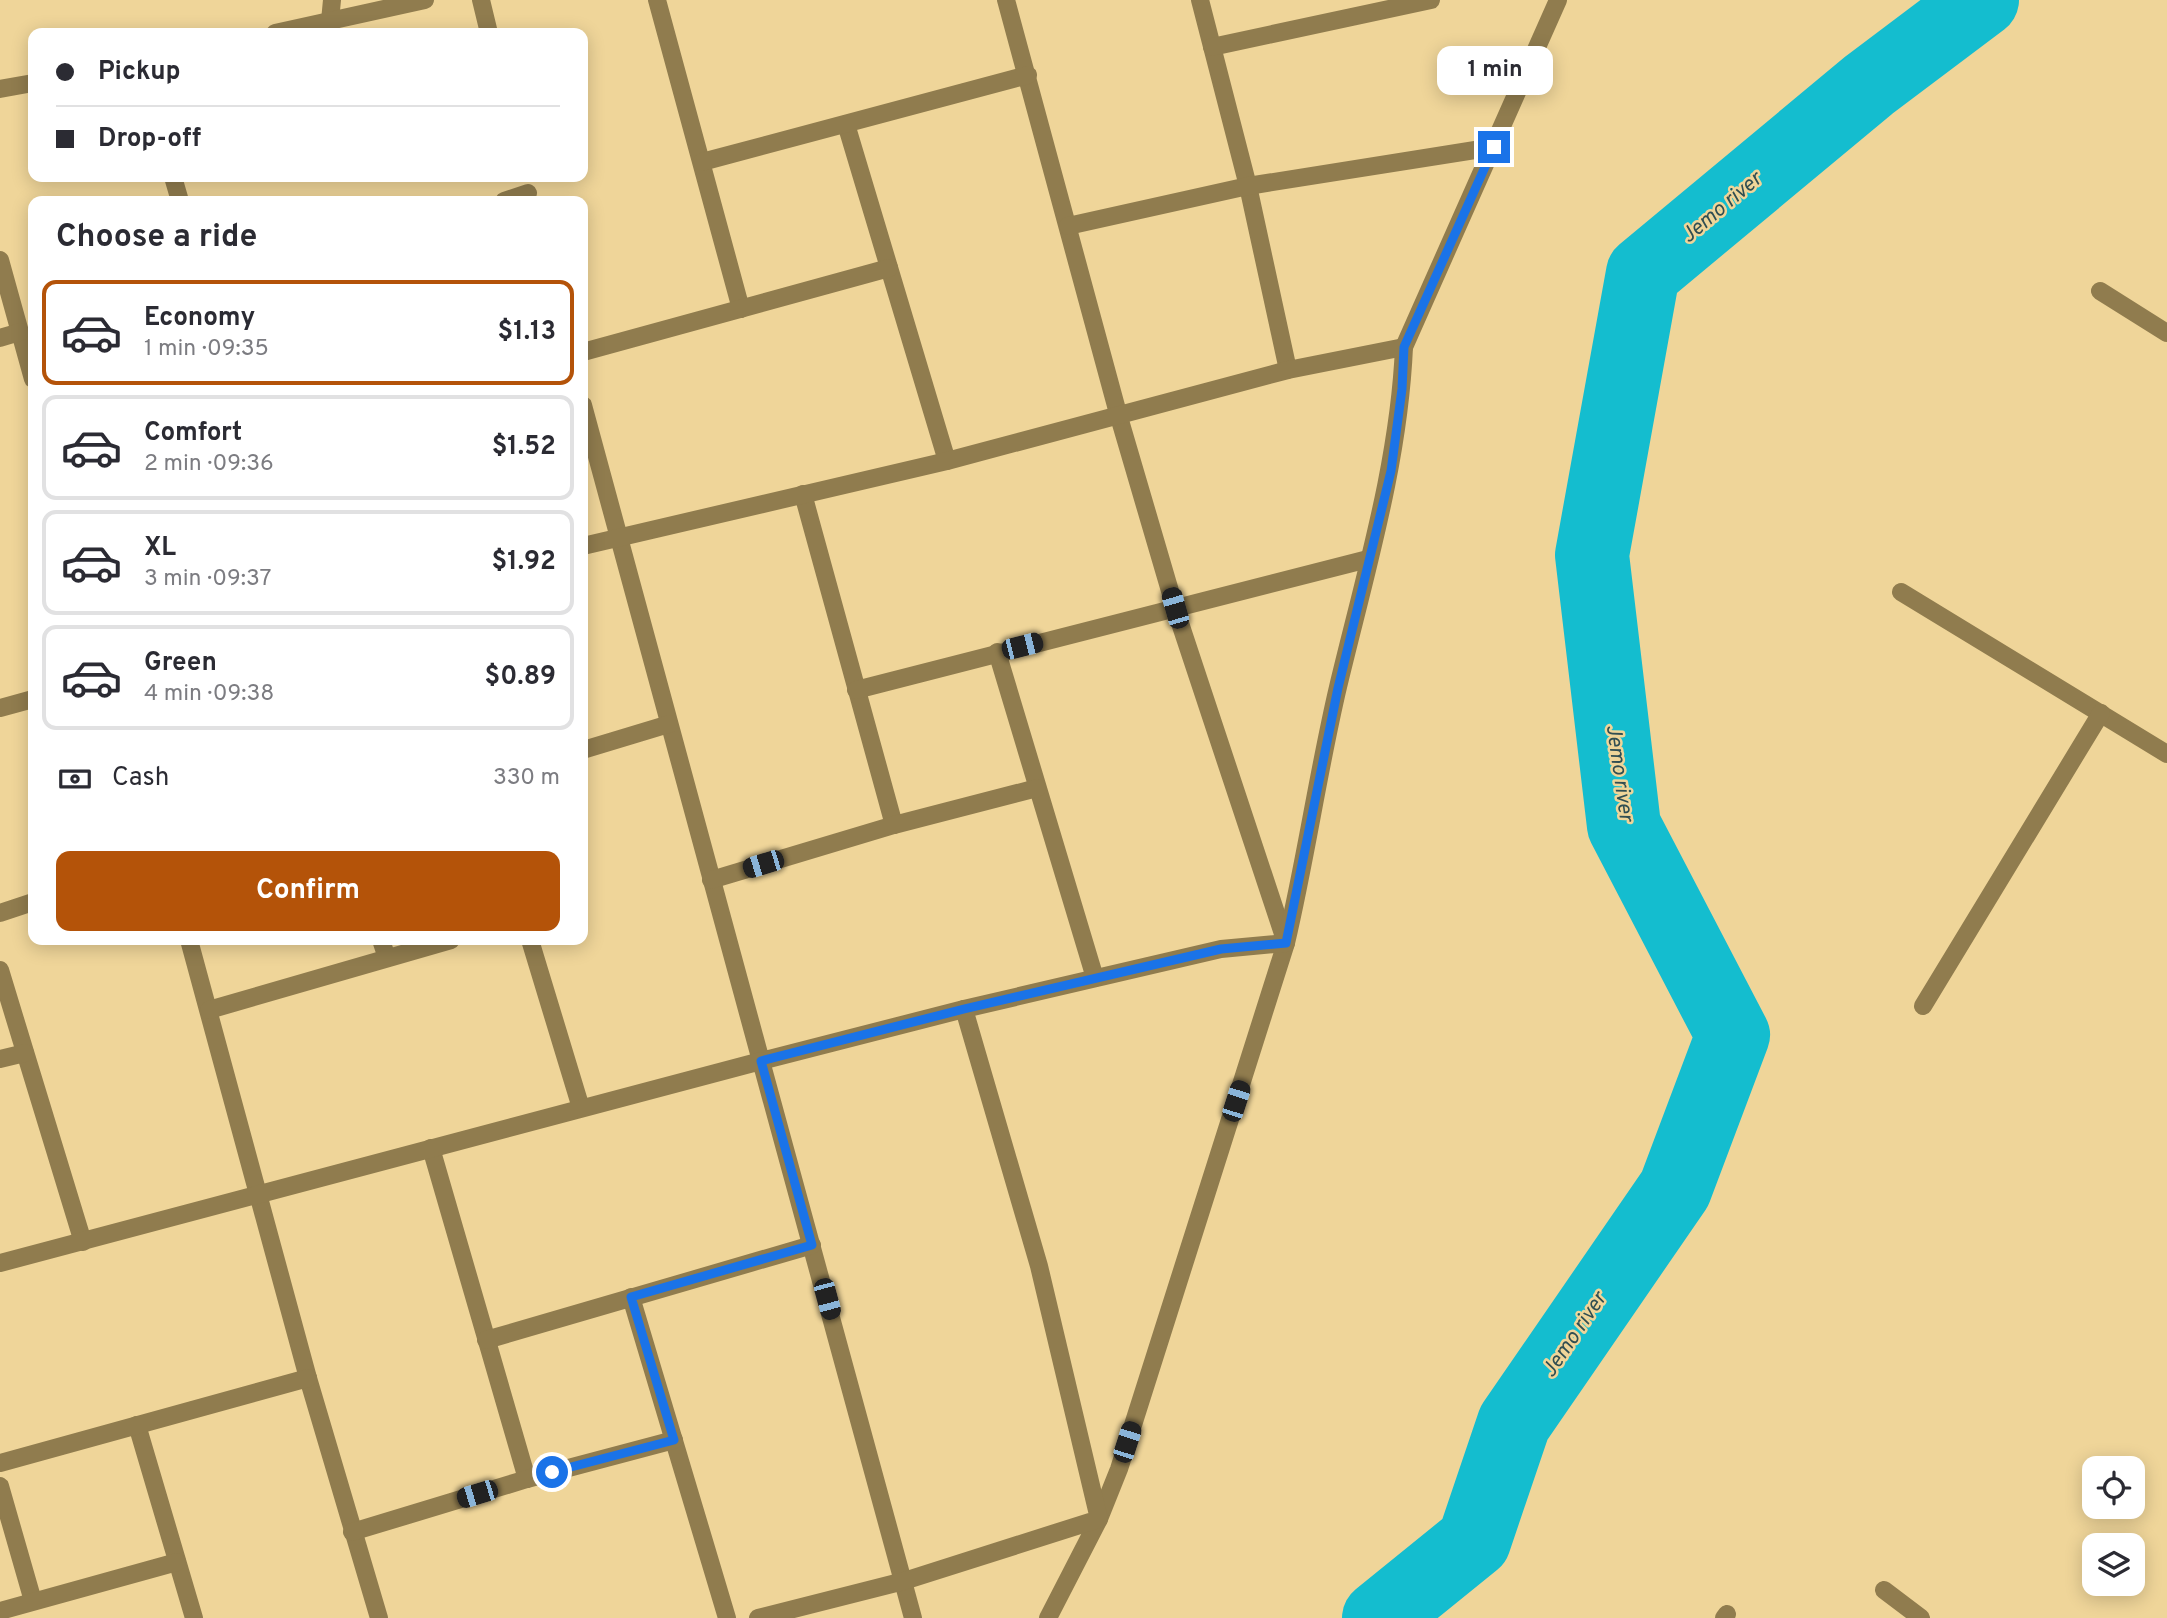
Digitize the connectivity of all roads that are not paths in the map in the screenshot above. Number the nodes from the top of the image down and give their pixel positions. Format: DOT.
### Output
graph roads {
  1 [pos="332,0"];
  2 [pos="425,0"];
  3 [pos="481,0"];
  4 [pos="657,0"];
  5 [pos="1006,0"];
  6 [pos="1200,0"];
  7 [pos="1431,0"];
  8 [pos="1558,0"];
  9 [pos="330,21"];
  10 [pos="298,28"];
  11 [pos="488,28"];
  12 [pos="1212,47"];
  13 [pos="1028,75"];
  14 [pos="28,84"];
  15 [pos="0,89"];
  16 [pos="846,124"];
  17 [pos="1494,147"];
  18 [pos="702,162"];
  19 [pos="1248,186"];
  20 [pos="1068,226"];
  21 [pos="0,260"];
  22 [pos="889,268"];
  23 [pos="2100,291"];
  24 [pos="741,309"];
  25 [pos="20,332"];
  26 [pos="2167,333"];
  27 [pos="0,338"];
  28 [pos="1404,347"];
  29 [pos="588,351"];
  30 [pos="28,361"];
  31 [pos="1288,370"];
  32 [pos="1119,417"];
  33 [pos="588,424"];
  34 [pos="947,461"];
  35 [pos="803,494"];
  36 [pos="618,537"];
  37 [pos="588,545"];
  38 [pos="1368,559"];
  39 [pos="1901,592"];
  40 [pos="1175,608"];
  41 [pos="997,652"];
  42 [pos="856,690"];
  43 [pos="28,700"];
  44 [pos="0,708"];
  45 [pos="2101,713"];
  46 [pos="669,724"];
  47 [pos="588,748"];
  48 [pos="2167,754"];
  49 [pos="1037,788"];
  50 [pos="894,825"];
  51 [pos="711,880"];
  52 [pos="28,904"];
  53 [pos="0,913"];
  54 [pos="1286,943"];
  55 [pos="190,945"];
  56 [pos="383,945"];
  57 [pos="433,945"];
  58 [pos="532,945"];
  59 [pos="387,958"];
  60 [pos="0,970"];
  61 [pos="1095,978"];
  62 [pos="1923,1006"];
  63 [pos="964,1009"];
  64 [pos="209,1010"];
  65 [pos="24,1053"];
  66 [pos="0,1059"];
  67 [pos="761,1061"];
  68 [pos="582,1108"];
  69 [pos="431,1148"];
  70 [pos="260,1192"];
  71 [pos="83,1242"];
  72 [pos="812,1245"];
  73 [pos="0,1264"];
  74 [pos="631,1297"];
  75 [pos="486,1340"];
  76 [pos="308,1378"];
  77 [pos="137,1425"];
  78 [pos="674,1440"];
  79 [pos="0,1463"];
  80 [pos="527,1479"];
  81 [pos="0,1486"];
  82 [pos="1099,1519"];
  83 [pos="352,1532"];
  84 [pos="177,1562"];
  85 [pos="904,1581"];
  86 [pos="1884,1590"];
  87 [pos="33,1601"];
  88 [pos="0,1611"];
  89 [pos="194,1618"];
  90 [pos="379,1618"];
  91 [pos="727,1618"];
  92 [pos="758,1618"];
  93 [pos="913,1618"];
  94 [pos="1048,1618"];
  95 [pos="1921,1618"];
  1 -- 9 [label="street"];
  2 -- 9 [label="street"];
  3 -- 11 [label="street"];
  4 -- 18 [label="street"];
  5 -- 13 [label="street"];
  6 -- 12 [label="street"];
  7 -- 12 [label="street"];
  8 -- 17 [label="street"];
  9 -- 10 [label="street"];
  12 -- 19 [label="street"];
  13 -- 16 [label="street"];
  13 -- 20 [label="street"];
  14 -- 15 [label="street"];
  16 -- 18 [label="street"];
  16 -- 22 [label="street"];
  17 -- 19 [label="street"];
  17 -- 28 [label="street"];
  18 -- 24 [label="street"];
  19 -- 20 [label="street"];
  19 -- 31 [label="street"];
  20 -- 32 [label="street"];
  21 -- 25 [label="street"];
  22 -- 24 [label="street"];
  22 -- 34 [label="street"];
  23 -- 26 [label="street"];
  24 -- 29 [label="street"];
  25 -- 27 [label="street"];
  25 -- 30 [label="street"];
  28 -- 31 [label="street"];
  28 -- 38 [label="street"];
  31 -- 32 [label="street"];
  32 -- 34 [label="street"];
  32 -- 40 [label="street"];
  33 -- 36 [label="street"];
  34 -- 35 [label="street"];
  35 -- 36 [label="street"];
  35 -- 42 [label="street"];
  36 -- 37 [label="street"];
  36 -- 46 [label="street"];
  38 -- 40 [label="street"];
  38 -- 54 [label="street"];
  39 -- 45 [label="street"];
  40 -- 41 [label="street"];
  40 -- 54 [label="street"];
  41 -- 42 [label="street"];
  41 -- 49 [label="street"];
  42 -- 50 [label="street"];
  43 -- 44 [label="street"];
  45 -- 48 [label="street"];
  45 -- 62 [label="street"];
  46 -- 47 [label="street"];
  46 -- 51 [label="street"];
  49 -- 50 [label="street"];
  49 -- 61 [label="street"];
  50 -- 51 [label="street"];
  51 -- 67 [label="street"];
  52 -- 53 [label="street"];
  54 -- 61 [label="street"];
  54 -- 82 [label="street"];
  55 -- 64 [label="street"];
  56 -- 59 [label="street"];
  57 -- 59 [label="street"];
  58 -- 68 [label="street"];
  59 -- 64 [label="street"];
  60 -- 65 [label="street"];
  61 -- 63 [label="street"];
  63 -- 67 [label="street"];
  63 -- 82 [label="street"];
  64 -- 70 [label="street"];
  65 -- 66 [label="street"];
  65 -- 71 [label="street"];
  67 -- 68 [label="street"];
  67 -- 72 [label="street"];
  68 -- 69 [label="street"];
  69 -- 70 [label="street"];
  69 -- 75 [label="street"];
  70 -- 71 [label="street"];
  70 -- 76 [label="street"];
  71 -- 73 [label="street"];
  72 -- 74 [label="street"];
  72 -- 85 [label="street"];
  74 -- 75 [label="street"];
  74 -- 78 [label="street"];
  75 -- 80 [label="street"];
  76 -- 77 [label="street"];
  76 -- 83 [label="street"];
  77 -- 79 [label="street"];
  77 -- 84 [label="street"];
  78 -- 80 [label="street"];
  78 -- 91 [label="street"];
  80 -- 83 [label="street"];
  81 -- 87 [label="street"];
  82 -- 85 [label="street"];
  82 -- 94 [label="street"];
  83 -- 90 [label="street"];
  84 -- 87 [label="street"];
  84 -- 89 [label="street"];
  85 -- 92 [label="street"];
  85 -- 93 [label="street"];
  86 -- 95 [label="street"];
  87 -- 88 [label="street"];
}
